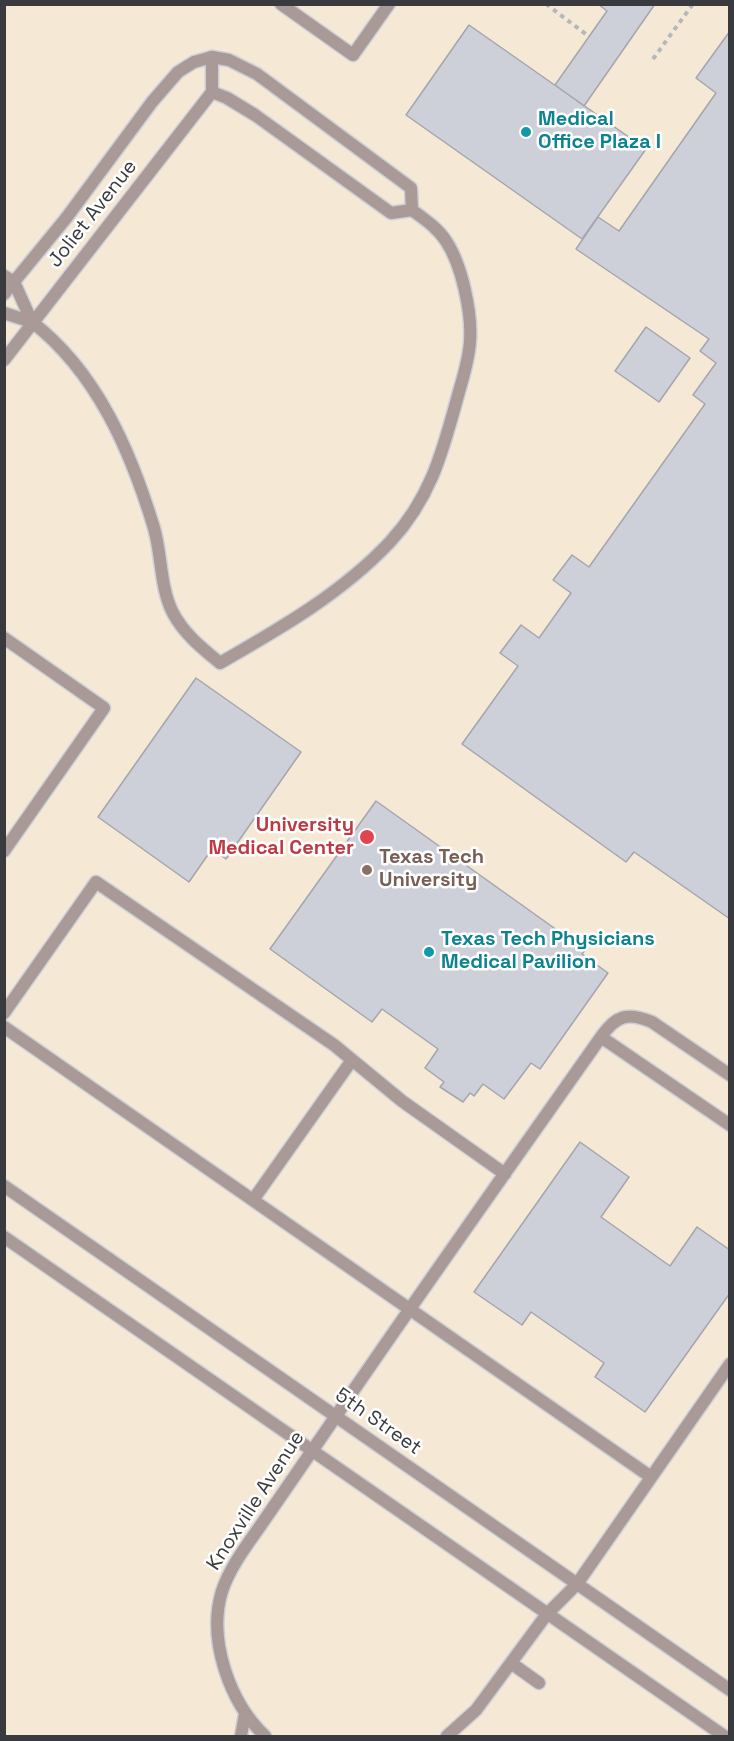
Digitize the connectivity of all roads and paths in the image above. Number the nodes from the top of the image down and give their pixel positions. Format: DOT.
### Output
graph roads {
  1 [pos="281,4"];
  2 [pos="389,4"];
  3 [pos="546,4"];
  4 [pos="693,4"];
  5 [pos="298,9"];
  6 [pos="587,35"];
  7 [pos="212,57"];
  8 [pos="653,59"];
  9 [pos="212,92"];
  10 [pos="412,210"];
  11 [pos="9,279"];
  12 [pos="4,294"];
  13 [pos="4,313"];
  14 [pos="32,322"];
  15 [pos="4,360"];
  16 [pos="4,638"];
  17 [pos="4,851"];
  18 [pos="4,1013"];
  19 [pos="4,1027"];
  20 [pos="601,1037"];
  21 [pos="352,1060"];
  22 [pos="729,1075"];
  23 [pos="729,1125"];
  24 [pos="505,1174"];
  25 [pos="4,1186"];
  26 [pos="253,1200"];
  27 [pos="4,1237"];
  28 [pos="411,1309"];
  29 [pos="729,1364"];
  30 [pos="335,1416"];
  31 [pos="312,1450"];
  32 [pos="651,1477"];
  33 [pos="577,1584"];
  34 [pos="547,1614"];
  35 [pos="511,1663"];
  36 [pos="539,1683"];
  37 [pos="729,1690"];
  38 [pos="245,1714"];
  39 [pos="241,1737"];
  40 [pos="265,1737"];
  41 [pos="447,1737"];
  42 [pos="724,1737"];
  1 -- 5 [label="street"];
  2 -- 5 [label="street"];
  3 -- 6 [label="path"];
  4 -- 8 [label="path"];
  7 -- 9 [label="street"];
  7 -- 10 [label="street"];
  7 -- 11 [label="street, Joliet Avenue"];
  9 -- 10 [label="street"];
  9 -- 14 [label="street, Joliet Avenue"];
  10 -- 14 [label="street"];
  11 -- 12 [label="street, Joliet Avenue"];
  11 -- 14 [label="street"];
  13 -- 14 [label="street"];
  14 -- 15 [label="street, Joliet Avenue"];
  16 -- 17 [label="street"];
  18 -- 21 [label="street"];
  19 -- 26 [label="street"];
  20 -- 22 [label="street, Knoxville Avenue"];
  20 -- 23 [label="street"];
  20 -- 24 [label="street, Knoxville Avenue"];
  21 -- 24 [label="street"];
  21 -- 26 [label="street"];
  24 -- 28 [label="street, Knoxville Avenue"];
  25 -- 30 [label="street, 5th Street"];
  26 -- 28 [label="street"];
  27 -- 31 [label="street"];
  28 -- 30 [label="street, Knoxville Avenue"];
  28 -- 32 [label="street"];
  29 -- 32 [label="street"];
  30 -- 31 [label="street, Knoxville Avenue"];
  30 -- 33 [label="street, 5th Street"];
  31 -- 34 [label="street"];
  31 -- 38 [label="street, Knoxville Avenue"];
  32 -- 33 [label="street"];
  33 -- 34 [label="street"];
  33 -- 37 [label="street, 5th Street"];
  34 -- 35 [label="street"];
  34 -- 42 [label="street"];
  35 -- 36 [label="street"];
  35 -- 41 [label="street"];
  38 -- 39 [label="street"];
  38 -- 40 [label="street, Knoxville Avenue"];
}
